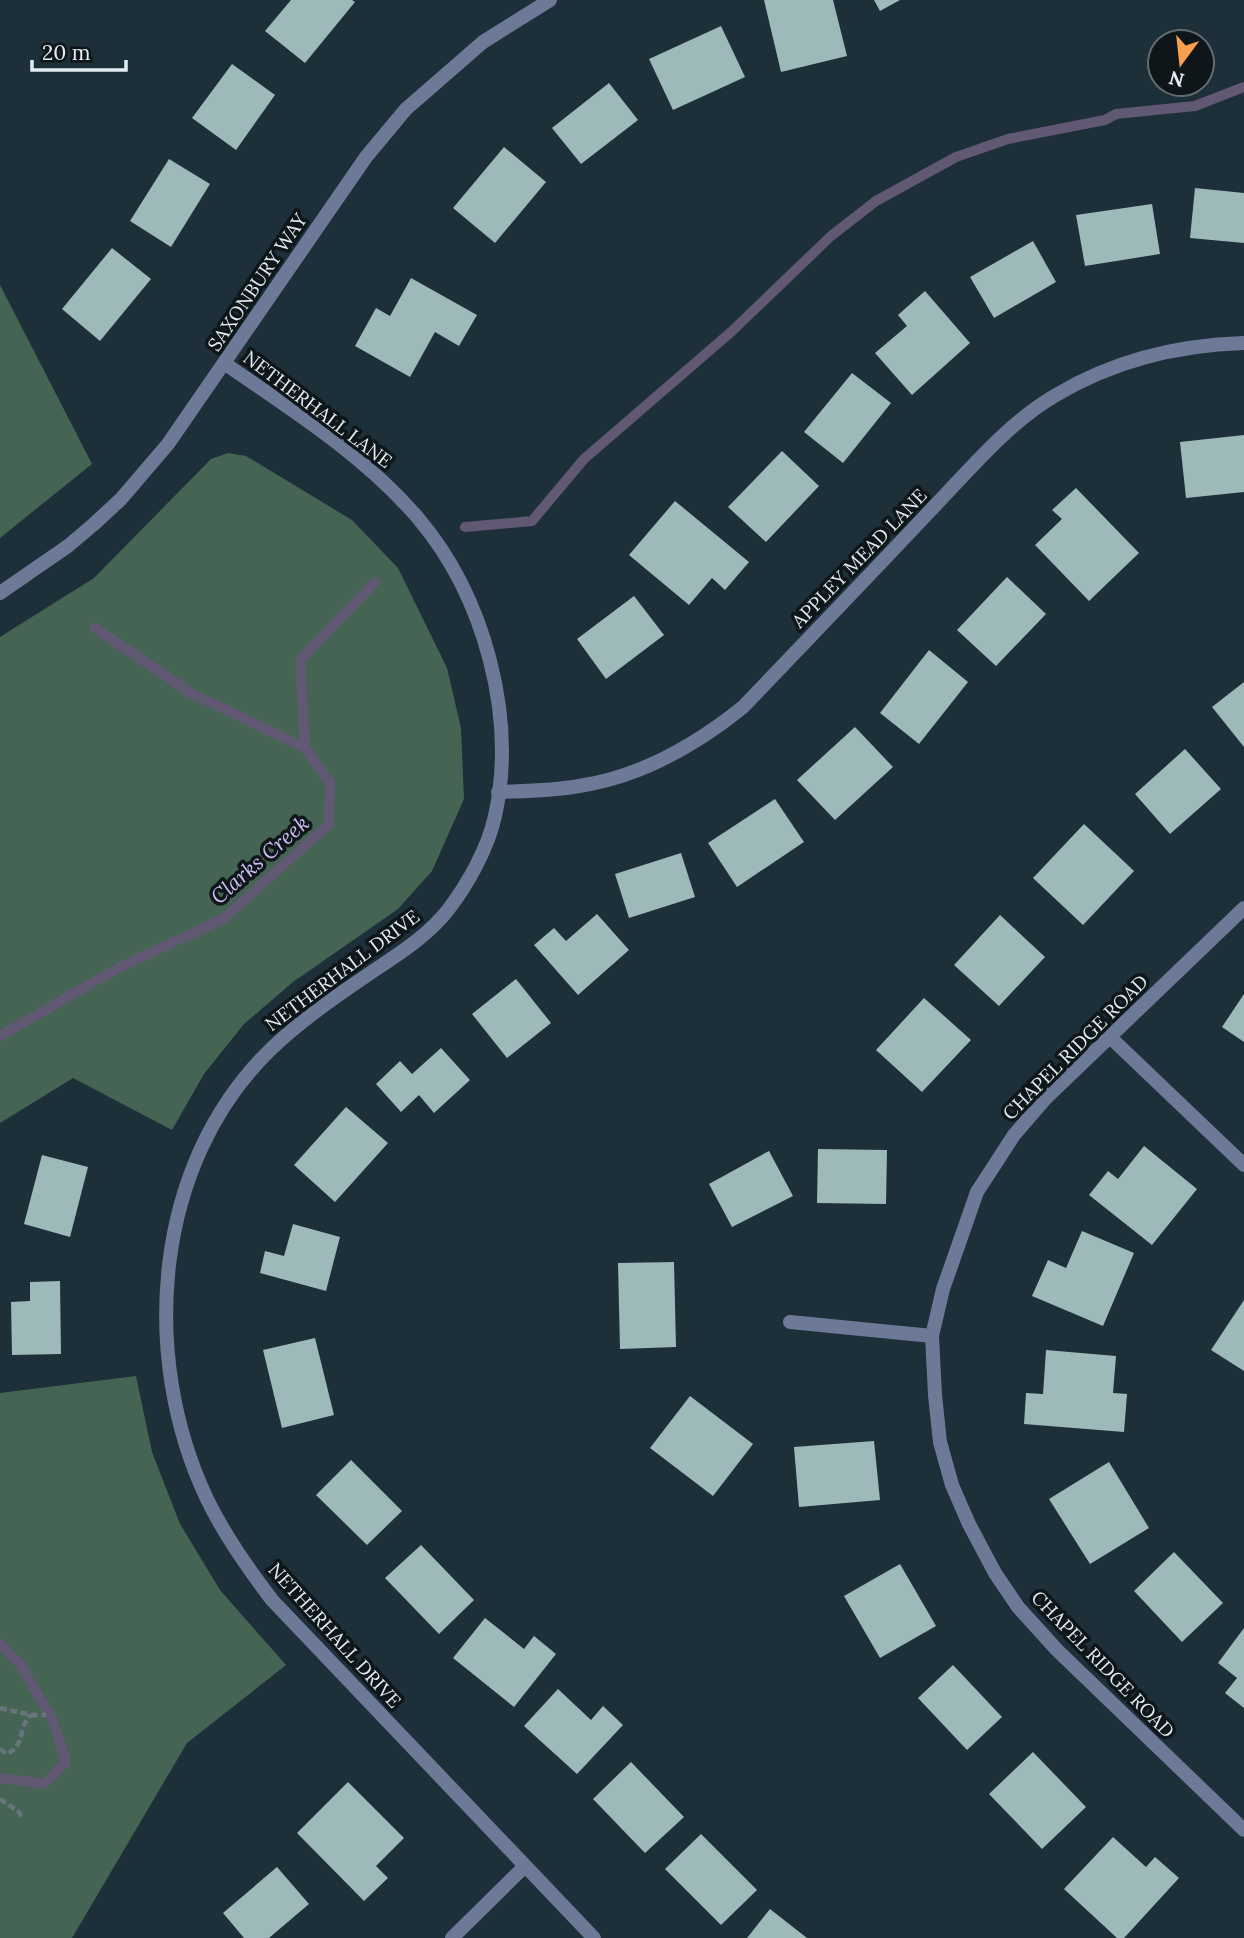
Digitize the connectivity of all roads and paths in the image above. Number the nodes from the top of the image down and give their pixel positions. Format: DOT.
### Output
graph roads {
  1 [pos="550,0"];
  2 [pos="1244,343"];
  3 [pos="224,363"];
  4 [pos="0,593"];
  5 [pos="498,792"];
  6 [pos="1244,908"];
  7 [pos="1111,1038"];
  8 [pos="1244,1165"];
  9 [pos="790,1322"];
  10 [pos="932,1336"];
  11 [pos="0,1708"];
  12 [pos="32,1715"];
  13 [pos="46,1715"];
  14 [pos="0,1749"];
  15 [pos="0,1799"];
  16 [pos="22,1817"];
  17 [pos="1244,1830"];
  18 [pos="525,1866"];
  19 [pos="452,1938"];
  20 [pos="594,1938"];
  1 -- 3 [label="street, SAXONBURY WAY"];
  2 -- 5 [label="street, APPLEY MEAD LANE"];
  3 -- 4 [label="street, SAXONBURY WAY"];
  3 -- 5 [label="street, NETHERHALL LANE"];
  5 -- 18 [label="street, NETHERHALL DRIVE"];
  6 -- 7 [label="street, CHAPEL RIDGE ROAD"];
  7 -- 8 [label="street"];
  7 -- 10 [label="street, CHAPEL RIDGE ROAD"];
  9 -- 10 [label="street"];
  10 -- 17 [label="street, CHAPEL RIDGE ROAD"];
  11 -- 12 [label="path"];
  12 -- 13 [label="path"];
  12 -- 14 [label="path"];
  15 -- 16 [label="path"];
  18 -- 19 [label="street"];
  18 -- 20 [label="street, NETHERHALL DRIVE"];
}
